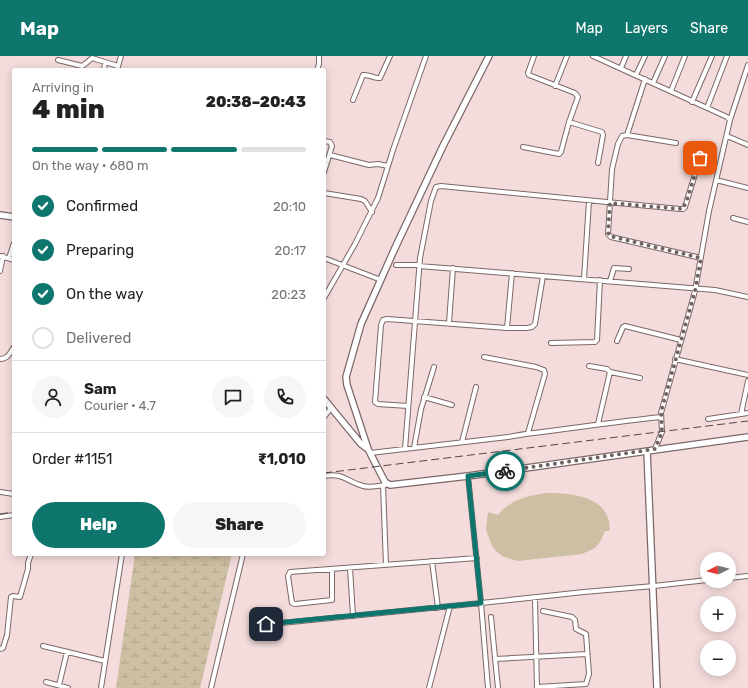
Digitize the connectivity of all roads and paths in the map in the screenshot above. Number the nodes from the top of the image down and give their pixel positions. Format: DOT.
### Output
graph roads {
  1 [pos="121,56"];
  2 [pos="319,56"];
  3 [pos="390,56"];
  4 [pos="426,56"];
  5 [pos="489,56"];
  6 [pos="534,56"];
  7 [pos="567,56"];
  8 [pos="593,56"];
  9 [pos="626,56"];
  10 [pos="645,56"];
  11 [pos="665,56"];
  12 [pos="685,56"];
  13 [pos="712,56"];
  14 [pos="727,56"];
  15 [pos="605,58"];
  16 [pos="58,60"];
  17 [pos="105,62"];
  18 [pos="748,65"];
  19 [pos="104,68"];
  20 [pos="118,68"];
  21 [pos="318,68"];
  22 [pos="621,68"];
  23 [pos="636,75"];
  24 [pos="645,79"];
  25 [pos="746,79"];
  26 [pos="653,82"];
  27 [pos="555,86"];
  28 [pos="671,91"];
  29 [pos="353,100"];
  30 [pos="692,102"];
  31 [pos="707,108"];
  32 [pos="730,120"];
  33 [pos="569,122"];
  34 [pos="627,135"];
  35 [pos="727,136"];
  36 [pos="326,141"];
  37 [pos="676,143"];
  38 [pos="748,144"];
  39 [pos="523,147"];
  40 [pos="330,155"];
  41 [pos="700,158"];
  42 [pos="598,163"];
  43 [pos="326,166"];
  44 [pos="388,166"];
  45 [pos="716,180"];
  46 [pos="748,188"];
  47 [pos="326,193"];
  48 [pos="589,201"];
  49 [pos="610,203"];
  50 [pos="372,212"];
  51 [pos="0,215"];
  52 [pos="12,217"];
  53 [pos="733,218"];
  54 [pos="748,222"];
  55 [pos="12,249"];
  56 [pos="1,256"];
  57 [pos="9,258"];
  58 [pos="701,258"];
  59 [pos="12,259"];
  60 [pos="326,259"];
  61 [pos="343,265"];
  62 [pos="396,265"];
  63 [pos="419,265"];
  64 [pos="453,268"];
  65 [pos="629,268"];
  66 [pos="0,271"];
  67 [pos="512,273"];
  68 [pos="543,276"];
  69 [pos="584,279"];
  70 [pos="381,280"];
  71 [pos="600,280"];
  72 [pos="610,281"];
  73 [pos="695,289"];
  74 [pos="326,295"];
  75 [pos="748,297"];
  76 [pos="415,321"];
  77 [pos="449,324"];
  78 [pos="507,328"];
  79 [pos="681,340"];
  80 [pos="617,341"];
  81 [pos="551,343"];
  82 [pos="12,350"];
  83 [pos="484,357"];
  84 [pos="0,359"];
  85 [pos="676,359"];
  86 [pos="589,366"];
  87 [pos="434,367"];
  88 [pos="610,372"];
  89 [pos="748,375"];
  90 [pos="640,378"];
  91 [pos="748,381"];
  92 [pos="476,387"];
  93 [pos="424,397"];
  94 [pos="326,401"];
  95 [pos="452,405"];
  96 [pos="408,406"];
  97 [pos="331,408"];
  98 [pos="748,413"];
  99 [pos="326,414"];
  100 [pos="741,414"];
  101 [pos="661,418"];
  102 [pos="708,419"];
  103 [pos="598,424"];
  104 [pos="528,433"];
  105 [pos="748,438"];
  106 [pos="462,442"];
  107 [pos="414,448"];
  108 [pos="405,449"];
  109 [pos="655,449"];
  110 [pos="647,450"];
  111 [pos="369,451"];
  112 [pos="326,476"];
  113 [pos="468,476"];
  114 [pos="386,485"];
  115 [pos="0,492"];
  116 [pos="12,494"];
  117 [pos="12,515"];
  118 [pos="0,517"];
  119 [pos="31,556"];
  120 [pos="122,556"];
  121 [pos="243,556"];
  122 [pos="477,558"];
  123 [pos="432,561"];
  124 [pos="386,565"];
  125 [pos="350,568"];
  126 [pos="332,569"];
  127 [pos="748,576"];
  128 [pos="736,577"];
  129 [pos="700,581"];
  130 [pos="654,586"];
  131 [pos="535,598"];
  132 [pos="481,603"];
  133 [pos="450,606"];
  134 [pos="438,608"];
  135 [pos="543,611"];
  136 [pos="353,616"];
  137 [pos="491,617"];
  138 [pos="252,626"];
  139 [pos="43,646"];
  140 [pos="0,649"];
  141 [pos="67,652"];
  142 [pos="587,654"];
  143 [pos="536,656"];
  144 [pos="495,659"];
  145 [pos="105,661"];
  146 [pos="46,682"];
  147 [pos="60,685"];
  148 [pos="68,688"];
  149 [pos="101,688"];
  150 [pos="211,688"];
  151 [pos="429,688"];
  152 [pos="488,688"];
  153 [pos="498,688"];
  154 [pos="537,688"];
  155 [pos="657,688"];
  1 -- 20 [label="street"];
  2 -- 21 [label="street"];
  3 -- 29 [label="street"];
  4 -- 44 [label="street"];
  5 -- 70 [label="main road"];
  6 -- 27 [label="street"];
  7 -- 27 [label="street"];
  8 -- 15 [label="street"];
  9 -- 22 [label="street"];
  10 -- 23 [label="street"];
  11 -- 26 [label="street"];
  12 -- 28 [label="street"];
  13 -- 30 [label="street"];
  14 -- 31 [label="street"];
  15 -- 22 [label="street"];
  16 -- 17 [label="street"];
  17 -- 19 [label="street"];
  17 -- 20 [label="street"];
  18 -- 25 [label="street"];
  22 -- 23 [label="street"];
  23 -- 24 [label="street"];
  24 -- 26 [label="street"];
  24 -- 34 [label="street"];
  25 -- 32 [label="street"];
  26 -- 28 [label="street"];
  27 -- 33 [label="street"];
  28 -- 30 [label="street"];
  30 -- 31 [label="street"];
  31 -- 32 [label="street"];
  32 -- 35 [label="street"];
  33 -- 39 [label="street"];
  33 -- 42 [label="street"];
  34 -- 37 [label="street"];
  34 -- 49 [label="street"];
  35 -- 38 [label="street"];
  35 -- 45 [label="street"];
  36 -- 40 [label="street"];
  40 -- 43 [label="street"];
  40 -- 44 [label="street"];
  41 -- 49 [label="street"];
  44 -- 50 [label="street"];
  45 -- 46 [label="street"];
  45 -- 58 [label="street"];
  47 -- 50 [label="street"];
  48 -- 49 [label="street"];
  48 -- 63 [label="street"];
  48 -- 69 [label="street"];
  49 -- 58 [label="street"];
  50 -- 61 [label="street"];
  51 -- 52 [label="main road"];
  53 -- 54 [label="street"];
  55 -- 57 [label="street"];
  56 -- 57 [label="street"];
  56 -- 66 [label="street"];
  57 -- 59 [label="street"];
  58 -- 73 [label="street"];
  60 -- 61 [label="street"];
  61 -- 70 [label="street"];
  61 -- 74 [label="street"];
  62 -- 63 [label="street"];
  63 -- 64 [label="street"];
  63 -- 76 [label="street"];
  64 -- 67 [label="street"];
  64 -- 77 [label="street"];
  65 -- 72 [label="street"];
  67 -- 68 [label="street"];
  67 -- 78 [label="street"];
  68 -- 69 [label="street"];
  68 -- 78 [label="street"];
  69 -- 71 [label="street"];
  70 -- 111 [label="main road"];
  71 -- 72 [label="street"];
  71 -- 81 [label="street"];
  72 -- 73 [label="street"];
  73 -- 75 [label="street"];
  73 -- 79 [label="street"];
  76 -- 77 [label="street"];
  76 -- 96 [label="street"];
  76 -- 96 [label="street"];
  77 -- 78 [label="street"];
  79 -- 80 [label="street"];
  79 -- 85 [label="street"];
  82 -- 84 [label="street"];
  83 -- 104 [label="street"];
  85 -- 89 [label="street"];
  85 -- 101 [label="street"];
  86 -- 88 [label="street"];
  87 -- 93 [label="street"];
  88 -- 90 [label="street"];
  88 -- 103 [label="street"];
  91 -- 100 [label="street"];
  92 -- 106 [label="street"];
  93 -- 95 [label="street"];
  93 -- 107 [label="street"];
  94 -- 97 [label="main road"];
  96 -- 108 [label="street"];
  97 -- 99 [label="street"];
  97 -- 111 [label="main road"];
  98 -- 100 [label="street"];
  100 -- 102 [label="street"];
  101 -- 103 [label="street"];
  101 -- 109 [label="street"];
  103 -- 104 [label="street"];
  104 -- 106 [label="street"];
  105 -- 109 [label="main road"];
  106 -- 107 [label="street"];
  107 -- 108 [label="street"];
  108 -- 111 [label="street"];
  109 -- 110 [label="main road"];
  110 -- 113 [label="main road"];
  110 -- 130 [label="main road"];
  111 -- 114 [label="main road"];
  112 -- 114 [label="street"];
  113 -- 114 [label="main road"];
  113 -- 122 [label="street"];
  114 -- 124 [label="street"];
  115 -- 116 [label="street"];
  117 -- 118 [label="street"];
  119 -- 140 [label="street"];
  120 -- 145 [label="street"];
  121 -- 150 [label="street"];
  122 -- 123 [label="street"];
  122 -- 132 [label="street"];
  123 -- 124 [label="street"];
  123 -- 134 [label="street"];
  124 -- 125 [label="street"];
  125 -- 126 [label="street"];
  125 -- 136 [label="street"];
  126 -- 126 [label="street"];
  127 -- 128 [label="street"];
  129 -- 130 [label="street"];
  130 -- 131 [label="street"];
  130 -- 155 [label="main road"];
  131 -- 132 [label="street"];
  131 -- 143 [label="street"];
  132 -- 133 [label="street"];
  132 -- 152 [label="street"];
  133 -- 134 [label="street"];
  133 -- 151 [label="street"];
  134 -- 136 [label="street"];
  135 -- 142 [label="street"];
  136 -- 138 [label="street"];
  137 -- 144 [label="street"];
  139 -- 141 [label="street"];
  141 -- 145 [label="street"];
  141 -- 147 [label="street"];
  142 -- 143 [label="street"];
  142 -- 154 [label="street"];
  143 -- 144 [label="street"];
  143 -- 154 [label="street"];
  144 -- 153 [label="street"];
  145 -- 149 [label="street"];
  146 -- 147 [label="street"];
  147 -- 148 [label="street"];
}
